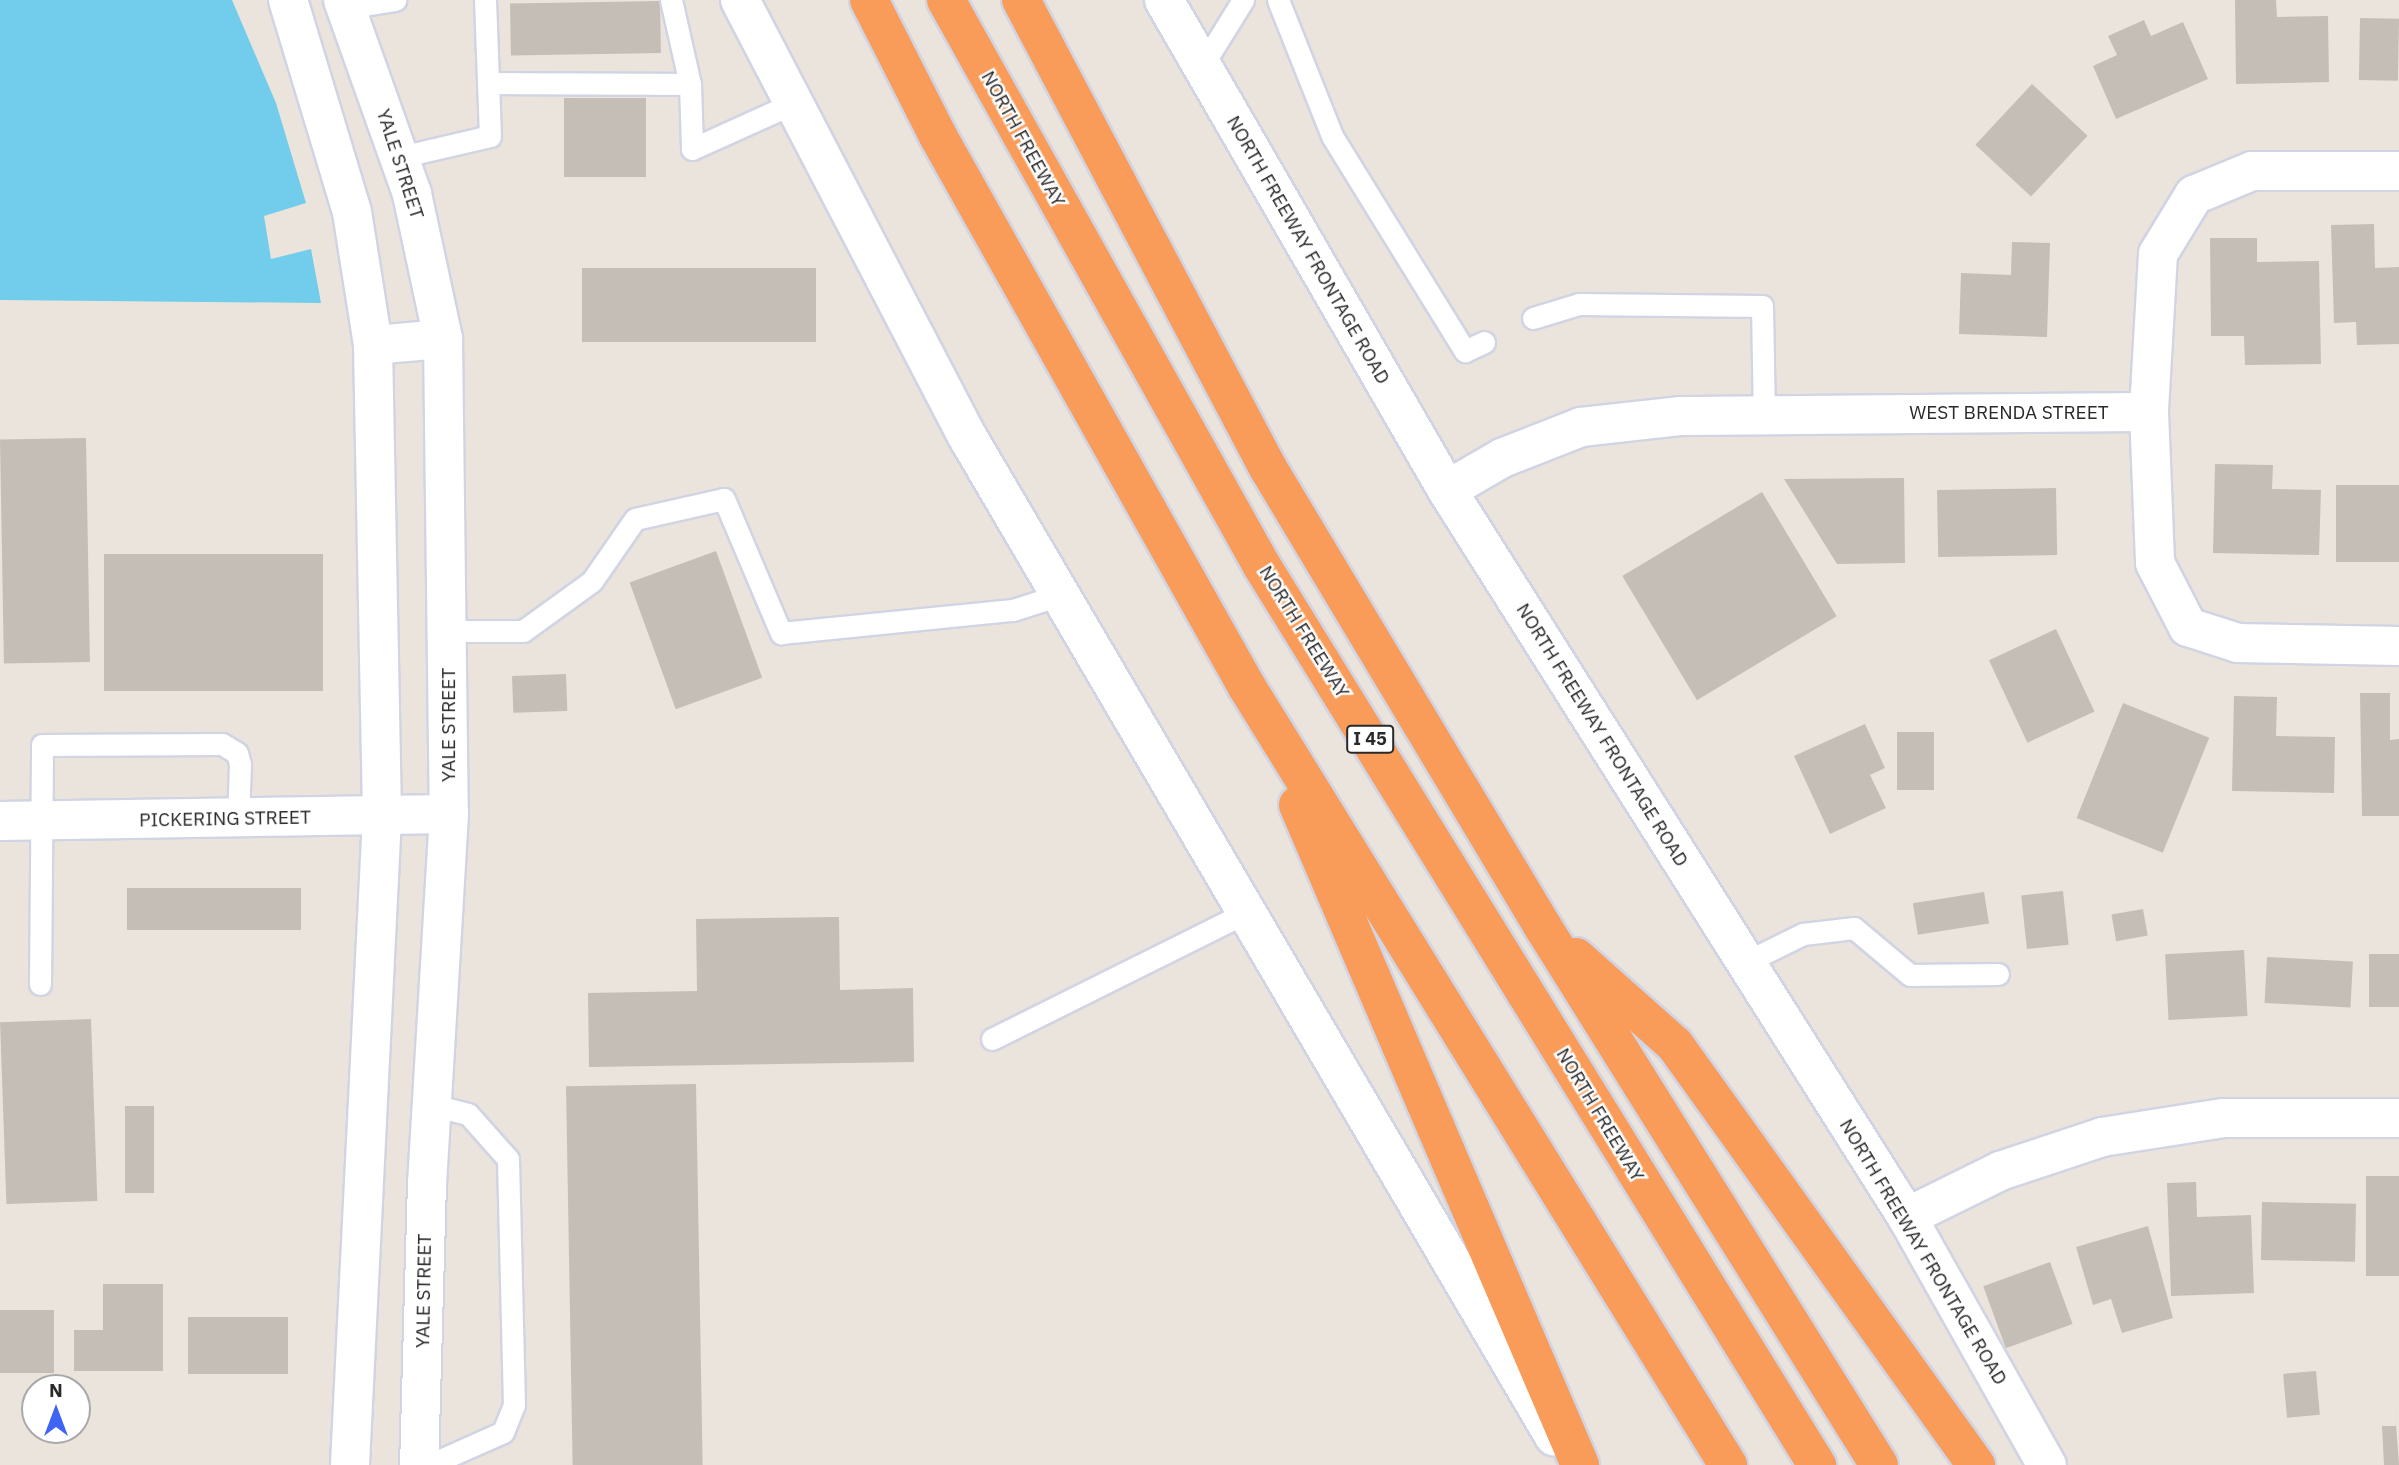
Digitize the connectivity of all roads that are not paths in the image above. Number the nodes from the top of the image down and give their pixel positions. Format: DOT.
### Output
graph roads {
  1 [pos="288,0"];
  2 [pos="396,0"];
  3 [pos="485,0"];
  4 [pos="671,0"];
  5 [pos="740,0"];
  6 [pos="869,0"];
  7 [pos="946,0"];
  8 [pos="1021,0"];
  9 [pos="1164,0"];
  10 [pos="1243,0"];
  11 [pos="1278,0"];
  12 [pos="344,4"];
  13 [pos="1202,66"];
  14 [pos="488,83"];
  15 [pos="690,85"];
  16 [pos="794,103"];
  17 [pos="400,156"];
  18 [pos="2399,171"];
  19 [pos="1533,317"];
  20 [pos="443,339"];
  21 [pos="1484,342"];
  22 [pos="373,345"];
  23 [pos="2149,412"];
  24 [pos="1764,416"];
  25 [pos="1447,490"];
  26 [pos="1060,595"];
  27 [pos="449,631"];
  28 [pos="2399,646"];
  29 [pos="1247,687"];
  30 [pos="449,814"];
  31 [pos="382,817"];
  32 [pos="238,819"];
  33 [pos="0,821"];
  34 [pos="41,821"];
  35 [pos="1245,913"];
  36 [pos="1543,927"];
  37 [pos="1746,962"];
  38 [pos="1998,974"];
  39 [pos="40,984"];
  40 [pos="992,1039"];
  41 [pos="432,1105"];
  42 [pos="2399,1118"];
  43 [pos="1907,1217"];
  44 [pos="351,1465"];
  45 [pos="419,1465"];
  46 [pos="429,1465"];
  47 [pos="1572,1465"];
  48 [pos="1580,1465"];
  49 [pos="1728,1465"];
  50 [pos="1817,1465"];
  51 [pos="1879,1465"];
  52 [pos="1976,1465"];
  53 [pos="2047,1465"];
  1 -- 22 [label="main road"];
  2 -- 12 [label="lane"];
  3 -- 14 [label="lane"];
  4 -- 15 [label="lane"];
  5 -- 16 [label="main road"];
  6 -- 29 [label="highway"];
  7 -- 50 [label="highway, NORTH FREEWAY / I 45"];
  8 -- 36 [label="highway, I 45"];
  9 -- 13 [label="main road, NORTH FREEWAY FRONTAGE ROAD"];
  10 -- 13 [label="lane"];
  11 -- 21 [label="lane"];
  12 -- 17 [label="main road, YALE STREET"];
  13 -- 25 [label="main road, NORTH FREEWAY FRONTAGE ROAD"];
  14 -- 15 [label="lane"];
  14 -- 17 [label="lane"];
  15 -- 16 [label="lane"];
  16 -- 26 [label="main road"];
  17 -- 20 [label="main road, YALE STREET"];
  18 -- 23 [label="main road"];
  19 -- 24 [label="lane"];
  20 -- 22 [label="main road"];
  20 -- 27 [label="main road, YALE STREET"];
  22 -- 31 [label="main road"];
  23 -- 24 [label="main road, WEST BRENDA STREET"];
  23 -- 28 [label="main road"];
  24 -- 25 [label="main road, WEST BRENDA STREET"];
  25 -- 37 [label="main road, NORTH FREEWAY FRONTAGE ROAD"];
  26 -- 27 [label="lane"];
  26 -- 35 [label="main road"];
  27 -- 30 [label="main road, YALE STREET"];
  29 -- 48 [label="highway"];
  29 -- 49 [label="highway"];
  30 -- 31 [label="main road, PICKERING STREET"];
  30 -- 41 [label="main road, YALE STREET"];
  31 -- 32 [label="main road, PICKERING STREET"];
  31 -- 44 [label="main road"];
  32 -- 34 [label="main road, PICKERING STREET"];
  32 -- 34 [label="lane"];
  33 -- 34 [label="main road, PICKERING STREET"];
  34 -- 39 [label="lane"];
  35 -- 40 [label="lane"];
  35 -- 47 [label="main road"];
  36 -- 51 [label="highway, I 45"];
  36 -- 52 [label="highway"];
  37 -- 38 [label="lane"];
  37 -- 43 [label="main road, NORTH FREEWAY FRONTAGE ROAD"];
  41 -- 45 [label="main road, YALE STREET"];
  41 -- 46 [label="lane"];
  42 -- 43 [label="main road"];
  43 -- 53 [label="main road, NORTH FREEWAY FRONTAGE ROAD"];
}
